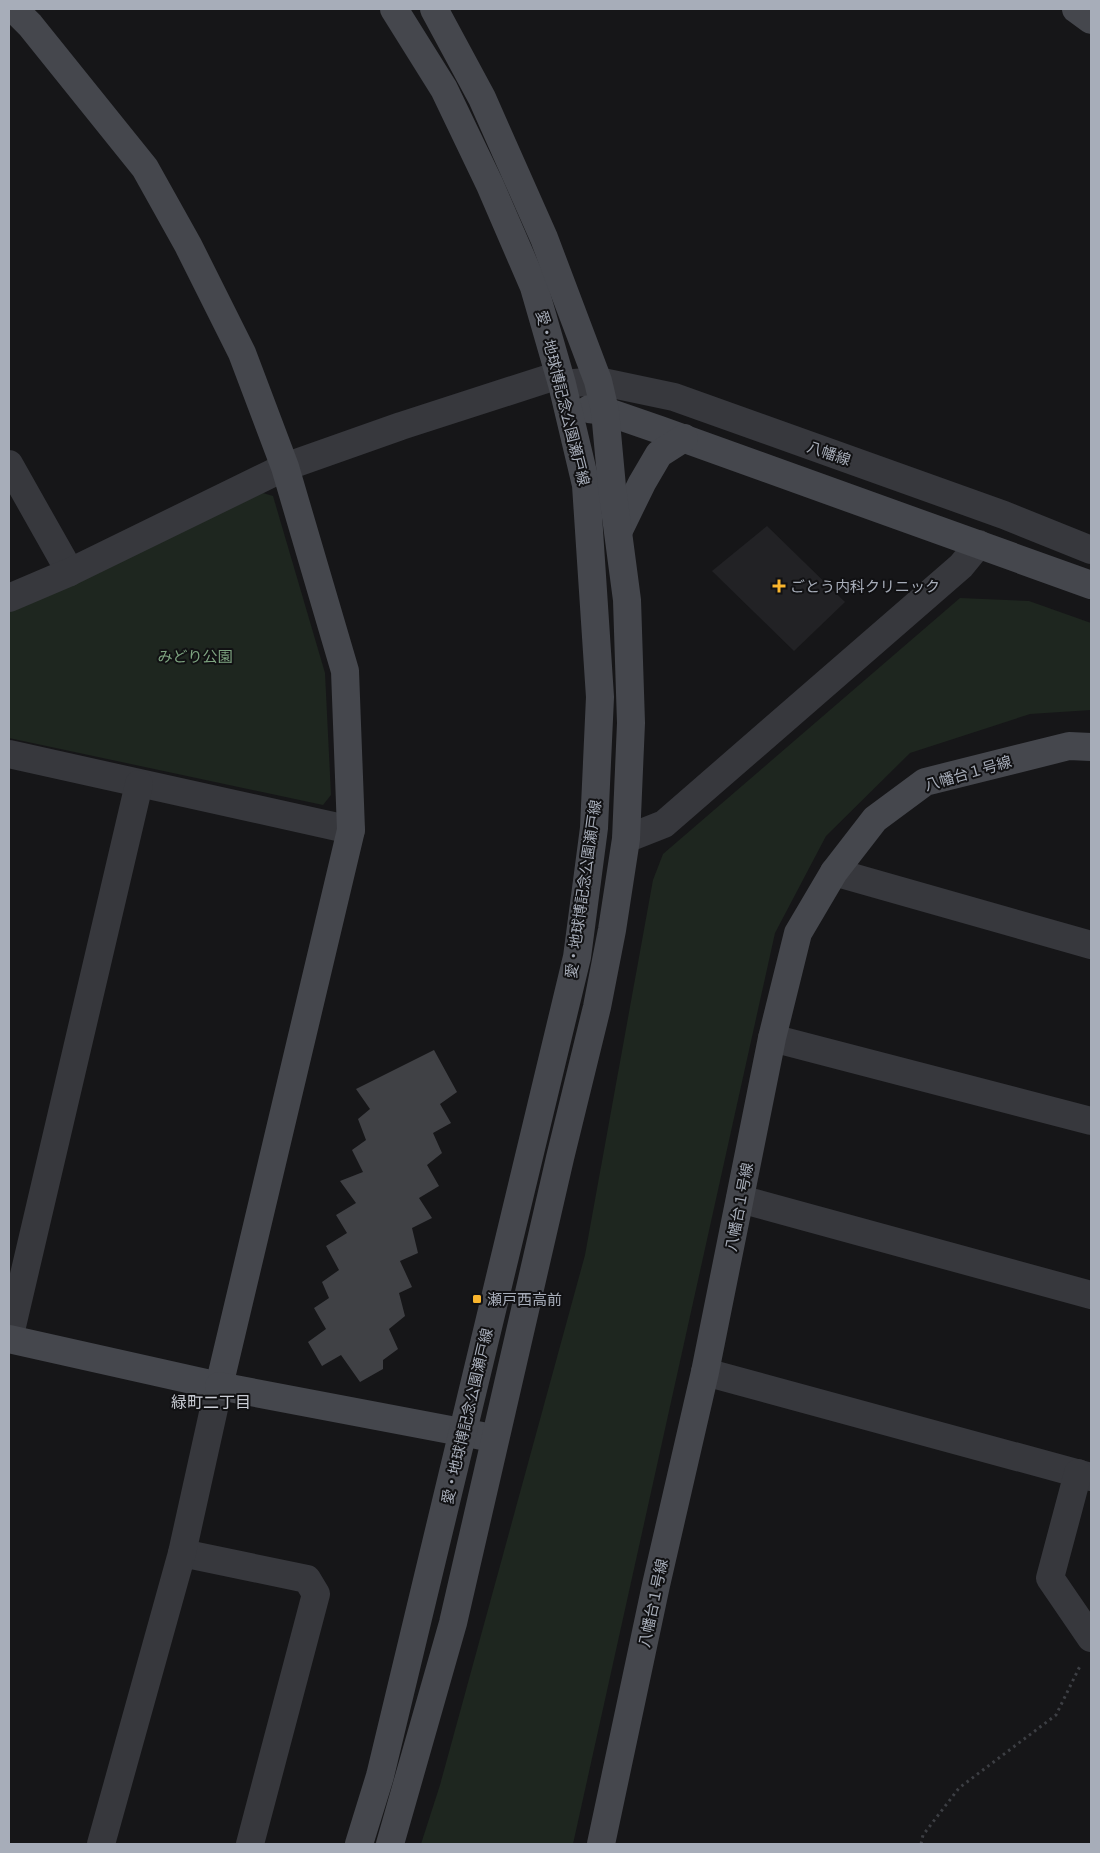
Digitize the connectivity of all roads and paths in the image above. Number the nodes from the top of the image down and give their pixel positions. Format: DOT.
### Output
graph roads {
  1 [pos="14,9"];
  2 [pos="394,9"];
  3 [pos="434,9"];
  4 [pos="598,380"];
  5 [pos="563,389"];
  6 [pos="605,411"];
  7 [pos="684,438"];
  8 [pos="9,464"];
  9 [pos="285,467"];
  10 [pos="619,530"];
  11 [pos="979,544"];
  12 [pos="1091,550"];
  13 [pos="70,572"];
  14 [pos="1091,584"];
  15 [pos="9,598"];
  16 [pos="1091,747"];
  17 [pos="9,754"];
  18 [pos="139,784"];
  19 [pos="351,830"];
  20 [pos="626,840"];
  21 [pos="834,872"];
  22 [pos="1091,945"];
  23 [pos="772,1038"];
  24 [pos="1091,1121"];
  25 [pos="740,1199"];
  26 [pos="1091,1294"];
  27 [pos="9,1339"];
  28 [pos="705,1372"];
  29 [pos="219,1386"];
  30 [pos="464,1431"];
  31 [pos="495,1440"];
  32 [pos="1085,1475"];
  33 [pos="182,1552"];
  34 [pos="1087,1650"];
  35 [pos="101,1844"];
  36 [pos="250,1844"];
  37 [pos="359,1844"];
  38 [pos="390,1844"];
  39 [pos="601,1844"];
  40 [pos="920,1844"];
  1 -- 9 [label="street"];
  2 -- 5 [label="street, 愛・地球博記念公園瀬戸線"];
  3 -- 4 [label="street, 愛・地球博記念公園瀬戸線"];
  4 -- 5 [label="street, 八幡線"];
  4 -- 6 [label="street, 愛・地球博記念公園瀬戸線"];
  4 -- 12 [label="street, 八幡線"];
  5 -- 6 [label="street"];
  5 -- 9 [label="street, 八幡線"];
  5 -- 30 [label="street, 愛・地球博記念公園瀬戸線"];
  6 -- 7 [label="street"];
  6 -- 10 [label="street, 愛・地球博記念公園瀬戸線"];
  7 -- 10 [label="street"];
  7 -- 11 [label="street"];
  8 -- 13 [label="street"];
  9 -- 13 [label="street, 八幡線"];
  9 -- 19 [label="street"];
  10 -- 20 [label="street, 愛・地球博記念公園瀬戸線"];
  11 -- 14 [label="street"];
  11 -- 20 [label="street"];
  13 -- 15 [label="street, 八幡線"];
  16 -- 21 [label="street, 八幡台１号線"];
  17 -- 18 [label="street"];
  18 -- 19 [label="street"];
  18 -- 27 [label="street"];
  19 -- 29 [label="street"];
  20 -- 31 [label="street, 愛・地球博記念公園瀬戸線"];
  21 -- 22 [label="street"];
  21 -- 23 [label="street, 八幡台１号線"];
  23 -- 24 [label="street"];
  23 -- 25 [label="street, 八幡台１号線"];
  25 -- 26 [label="street"];
  25 -- 28 [label="street, 八幡台１号線"];
  27 -- 29 [label="street"];
  28 -- 32 [label="street"];
  28 -- 39 [label="street, 八幡台１号線"];
  29 -- 30 [label="street"];
  29 -- 33 [label="street"];
  30 -- 31 [label="street"];
  30 -- 37 [label="street, 愛・地球博記念公園瀬戸線"];
  31 -- 38 [label="street, 愛・地球博記念公園瀬戸線"];
  32 -- 34 [label="street"];
  33 -- 35 [label="street"];
  33 -- 36 [label="street"];
  34 -- 40 [label="path"];
}
